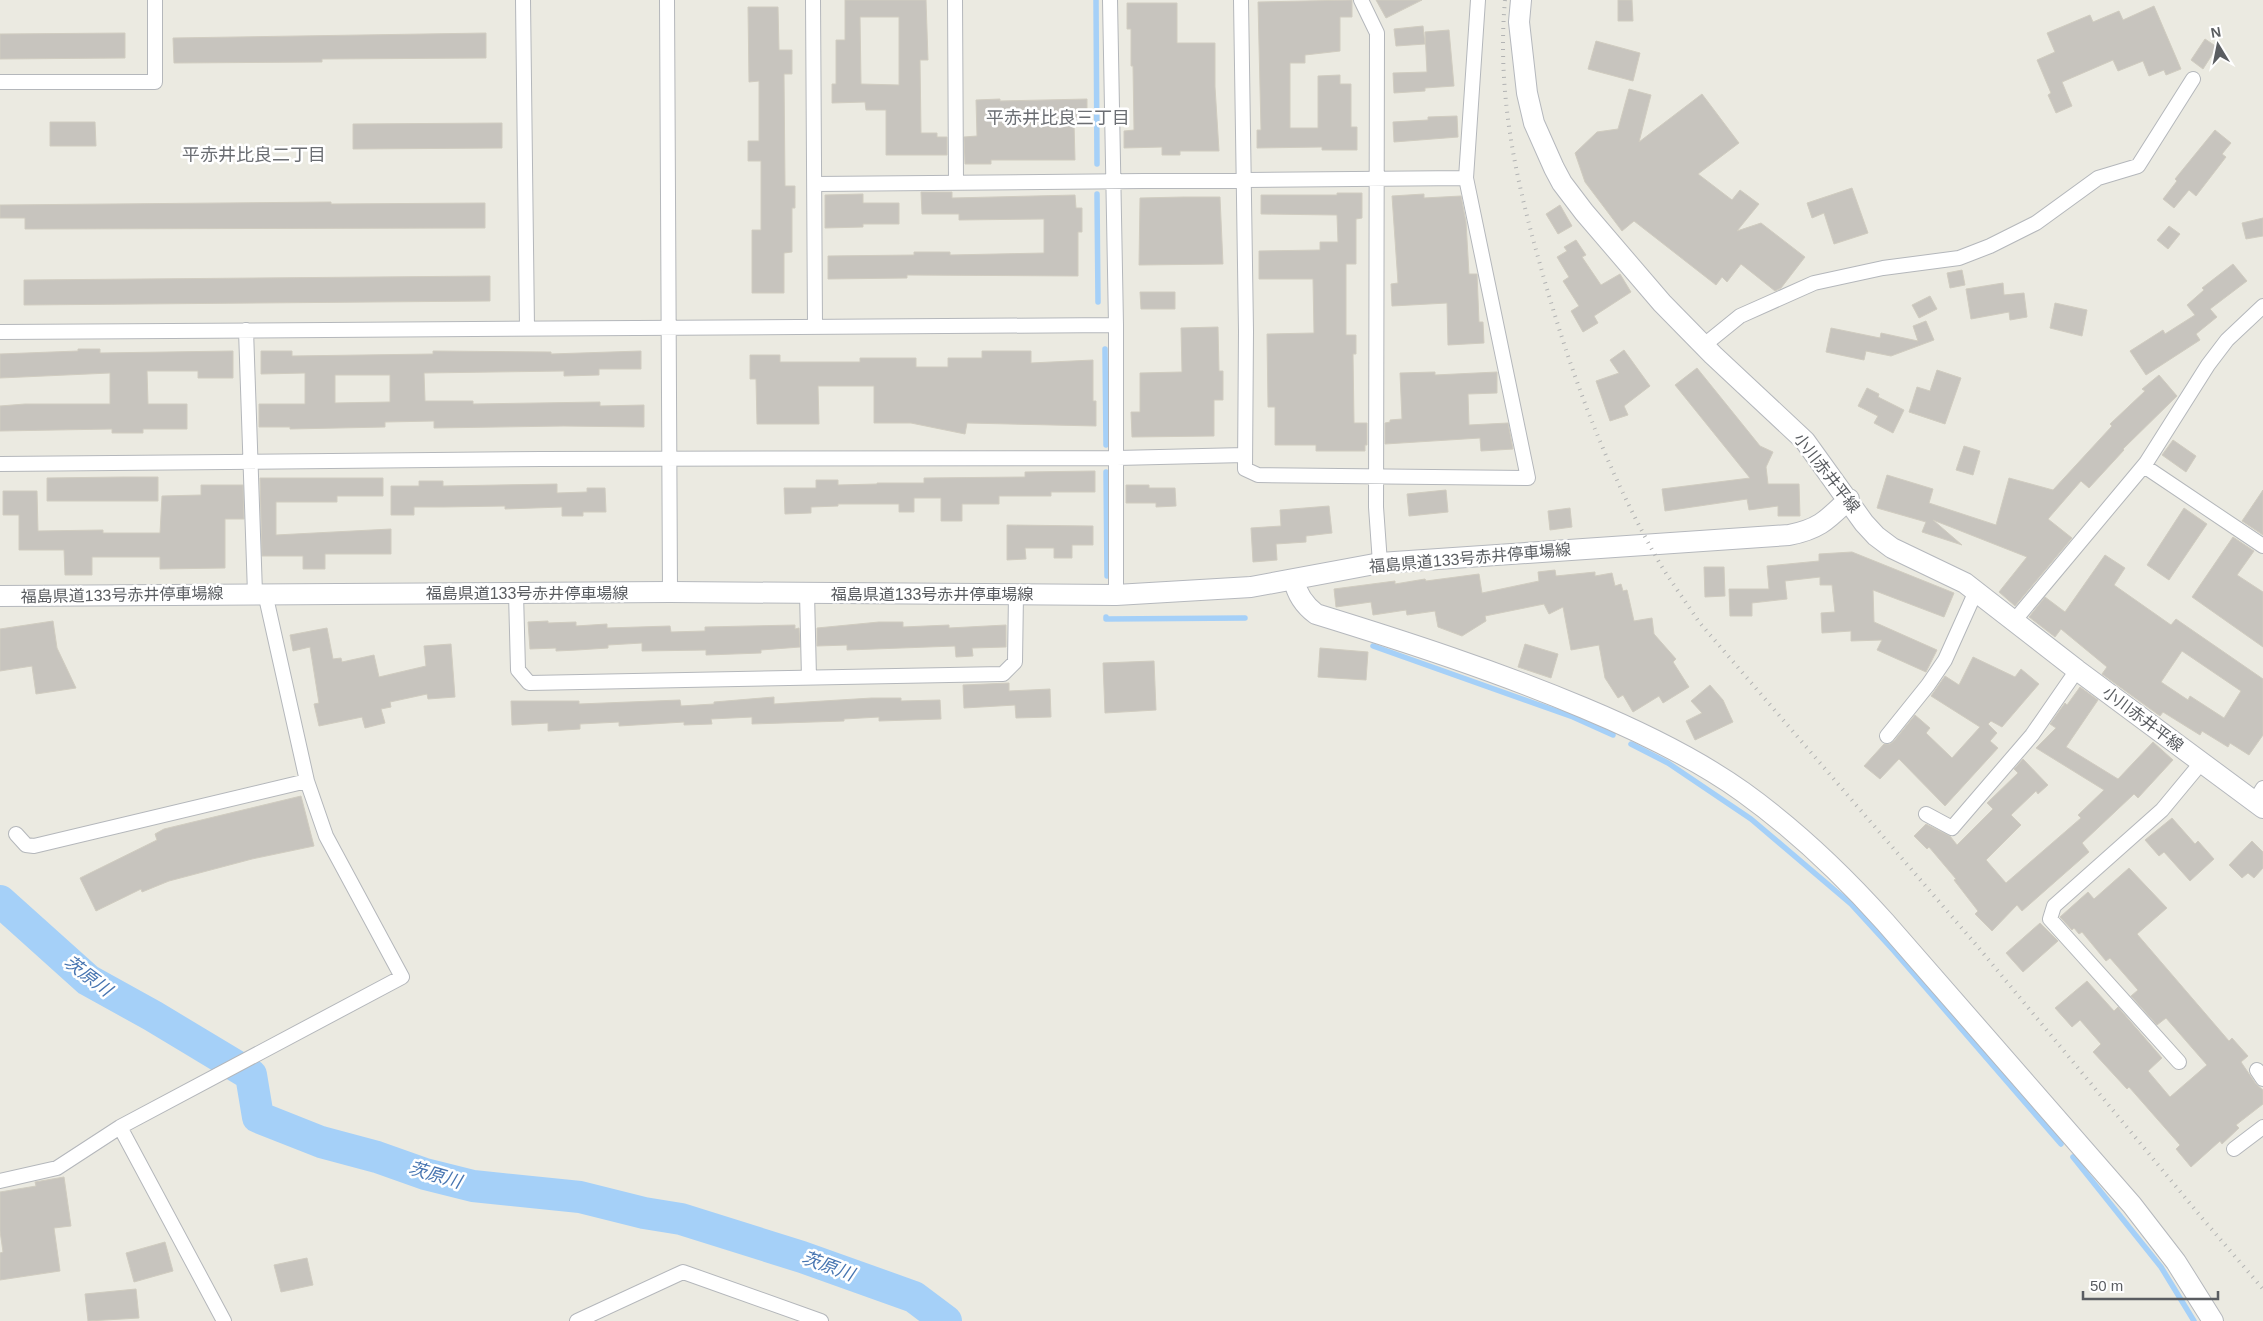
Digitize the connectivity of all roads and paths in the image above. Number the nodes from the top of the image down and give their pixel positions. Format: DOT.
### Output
graph roads {
  1 [pos="155,0"];
  2 [pos="523,0"];
  3 [pos="667,0"];
  4 [pos="813,0"];
  5 [pos="955,0"];
  6 [pos="1110,0"];
  7 [pos="1241,0"];
  8 [pos="1361,0"];
  9 [pos="1478,0"];
  10 [pos="1521,0"];
  11 [pos="2193,79"];
  12 [pos="0,82"];
  13 [pos="1376,178"];
  14 [pos="1466,178"];
  15 [pos="1244,179"];
  16 [pos="1114,181"];
  17 [pos="956,182"];
  18 [pos="815,184"];
  19 [pos="2262,310"];
  20 [pos="1116,325"];
  21 [pos="815,326"];
  22 [pos="526,328"];
  23 [pos="670,328"];
  24 [pos="246,330"];
  25 [pos="0,332"];
  26 [pos="1703,346"];
  27 [pos="1245,455"];
  28 [pos="1117,458"];
  29 [pos="670,459"];
  30 [pos="251,462"];
  31 [pos="0,464"];
  32 [pos="2144,466"];
  33 [pos="1376,476"];
  34 [pos="1849,499"];
  35 [pos="2263,546"];
  36 [pos="1380,564"];
  37 [pos="1294,580"];
  38 [pos="1976,591"];
  39 [pos="670,592"];
  40 [pos="260,593"];
  41 [pos="516,593"];
  42 [pos="807,593"];
  43 [pos="1016,594"];
  44 [pos="1116,595"];
  45 [pos="0,596"];
  46 [pos="2014,621"];
  47 [pos="2077,670"];
  48 [pos="809,678"];
  49 [pos="1887,736"];
  50 [pos="2201,763"];
  51 [pos="307,781"];
  52 [pos="2260,799"];
  53 [pos="1926,814"];
  54 [pos="16,834"];
  55 [pos="2179,1062"];
  56 [pos="120,1127"];
  57 [pos="2263,1127"];
  58 [pos="2234,1150"];
  59 [pos="0,1181"];
  60 [pos="224,1321"];
  61 [pos="577,1321"];
  62 [pos="822,1321"];
  63 [pos="2213,1321"];
  1 -- 12 [label="street"];
  2 -- 22 [label="street"];
  3 -- 23 [label="street"];
  4 -- 18 [label="street"];
  5 -- 17 [label="street"];
  6 -- 16 [label="street"];
  7 -- 15 [label="street"];
  8 -- 13 [label="street"];
  9 -- 14 [label="street"];
  10 -- 26 [label="main road, 小川赤井平線"];
  11 -- 26 [label="street"];
  13 -- 14 [label="street"];
  13 -- 15 [label="street"];
  13 -- 33 [label="street"];
  14 -- 33 [label="street"];
  15 -- 16 [label="street"];
  15 -- 27 [label="street"];
  16 -- 17 [label="street"];
  16 -- 20 [label="street"];
  17 -- 18 [label="street"];
  18 -- 21 [label="street"];
  19 -- 32 [label="street"];
  20 -- 21 [label="street"];
  20 -- 28 [label="street"];
  21 -- 23 [label="street"];
  22 -- 23 [label="street"];
  22 -- 24 [label="street"];
  23 -- 29 [label="street"];
  24 -- 25 [label="street"];
  24 -- 30 [label="street"];
  26 -- 34 [label="main road, 小川赤井平線"];
  27 -- 28 [label="street"];
  27 -- 33 [label="street"];
  28 -- 29 [label="street"];
  28 -- 44 [label="street"];
  29 -- 30 [label="street"];
  29 -- 39 [label="street"];
  30 -- 31 [label="street"];
  30 -- 40 [label="street"];
  32 -- 35 [label="street"];
  32 -- 46 [label="street"];
  33 -- 36 [label="street"];
  34 -- 36 [label="main road, 福島県道133号赤井停車場線"];
  34 -- 38 [label="main road, 小川赤井平線"];
  36 -- 37 [label="main road, 福島県道133号赤井停車場線"];
  37 -- 44 [label="main road, 福島県道133号赤井停車場線"];
  37 -- 63 [label="main road"];
  38 -- 46 [label="main road, 小川赤井平線"];
  38 -- 49 [label="street"];
  39 -- 41 [label="main road, 福島県道133号赤井停車場線"];
  39 -- 42 [label="main road, 福島県道133号赤井停車場線"];
  40 -- 41 [label="main road, 福島県道133号赤井停車場線"];
  40 -- 45 [label="main road, 福島県道133号赤井停車場線"];
  40 -- 51 [label="street"];
  41 -- 48 [label="street"];
  42 -- 43 [label="main road, 福島県道133号赤井停車場線"];
  42 -- 48 [label="street"];
  43 -- 44 [label="main road, 福島県道133号赤井停車場線"];
  43 -- 48 [label="street"];
  46 -- 47 [label="main road, 小川赤井平線"];
  47 -- 50 [label="main road, 小川赤井平線"];
  47 -- 53 [label="street"];
  50 -- 52 [label="main road, 小川赤井平線"];
  50 -- 55 [label="street"];
  51 -- 54 [label="street"];
  51 -- 56 [label="street"];
  56 -- 59 [label="street"];
  56 -- 60 [label="street"];
  57 -- 58 [label="street"];
  61 -- 62 [label="street"];
}
